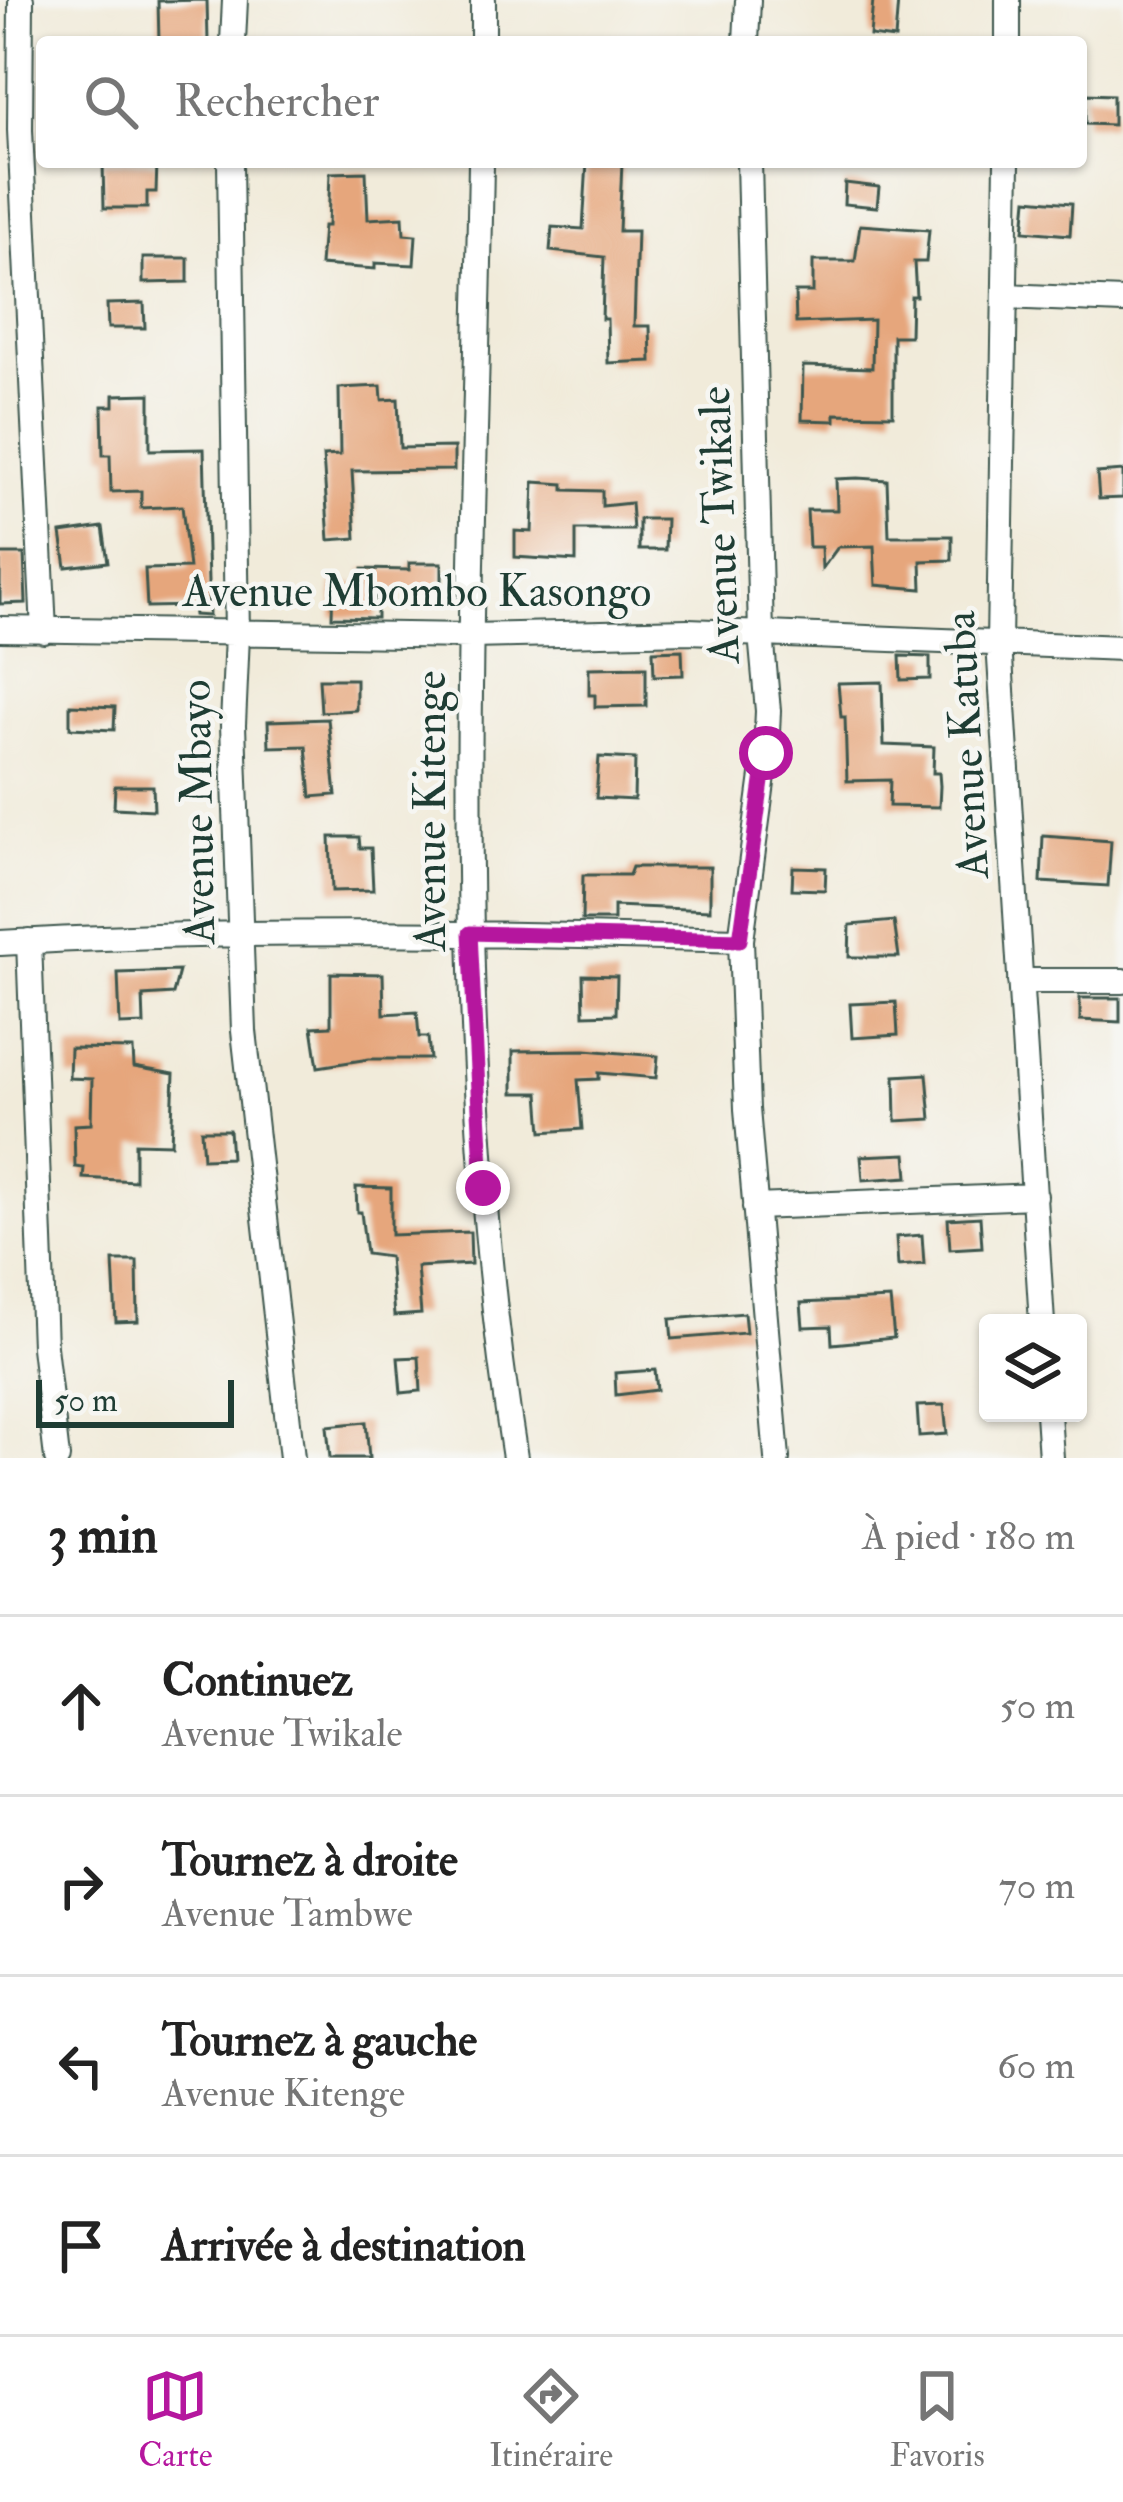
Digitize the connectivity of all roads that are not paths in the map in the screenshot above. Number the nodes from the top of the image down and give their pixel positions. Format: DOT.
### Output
graph roads {
  1 [pos="21,0"];
  2 [pos="235,0"];
  3 [pos="484,0"];
  4 [pos="748,0"];
  5 [pos="1008,0"];
  6 [pos="233,36"];
  7 [pos="483,36"];
  8 [pos="746,36"];
  9 [pos="1008,36"];
  10 [pos="230,168"];
  11 [pos="481,168"];
  12 [pos="748,168"];
  13 [pos="1006,168"];
  14 [pos="1006,296"];
  15 [pos="1123,301"];
  16 [pos="0,629"];
  17 [pos="44,632"];
  18 [pos="761,634"];
  19 [pos="237,635"];
  20 [pos="471,636"];
  21 [pos="999,643"];
  22 [pos="1123,648"];
  23 [pos="242,932"];
  24 [pos="470,933"];
  25 [pos="740,940"];
  26 [pos="29,941"];
  27 [pos="0,943"];
  28 [pos="1020,981"];
  29 [pos="1123,981"];
  30 [pos="1035,1196"];
  31 [pos="754,1207"];
  32 [pos="1042,1314"];
  33 [pos="1049,1422"];
  34 [pos="57,1458"];
  35 [pos="292,1458"];
  36 [pos="515,1458"];
  37 [pos="777,1458"];
  38 [pos="1051,1458"];
  1 -- 17 [label="street"];
  2 -- 6 [label="street"];
  3 -- 7 [label="street"];
  4 -- 8 [label="street"];
  5 -- 9 [label="street"];
  10 -- 19 [label="street, Avenue Mbayo"];
  11 -- 20 [label="street, Avenue Kitenge"];
  12 -- 18 [label="street, Avenue Twikale"];
  13 -- 14 [label="street, Avenue Katuba"];
  14 -- 15 [label="street"];
  14 -- 21 [label="street, Avenue Katuba"];
  16 -- 17 [label="street, Avenue Mbombo Kasongo"];
  17 -- 19 [label="street, Avenue Mbombo Kasongo"];
  18 -- 20 [label="street, Avenue Mbombo Kasongo"];
  18 -- 21 [label="street, Avenue Mbombo Kasongo"];
  18 -- 25 [label="street, Avenue Twikale"];
  19 -- 20 [label="street, Avenue Mbombo Kasongo"];
  19 -- 23 [label="street, Avenue Mbayo"];
  20 -- 24 [label="street, Avenue Kitenge"];
  21 -- 22 [label="street, Avenue Mbombo Kasongo"];
  21 -- 28 [label="street, Avenue Katuba"];
  23 -- 24 [label="street"];
  23 -- 26 [label="street"];
  23 -- 35 [label="street, Avenue Mbayo"];
  24 -- 25 [label="street"];
  24 -- 36 [label="street, Avenue Kitenge"];
  25 -- 31 [label="street, Avenue Twikale"];
  26 -- 27 [label="street"];
  26 -- 34 [label="street"];
  28 -- 29 [label="street"];
  28 -- 30 [label="street, Avenue Katuba"];
  30 -- 31 [label="street"];
  30 -- 32 [label="street, Avenue Katuba"];
  31 -- 37 [label="street, Avenue Twikale"];
  33 -- 38 [label="street"];
}
